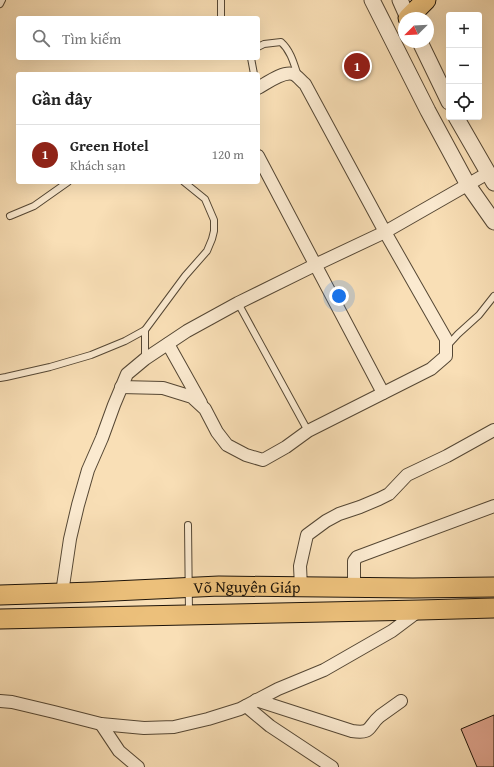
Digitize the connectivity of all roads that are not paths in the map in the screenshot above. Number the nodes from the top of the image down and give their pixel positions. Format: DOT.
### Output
graph roads {
  1 [pos="2,0"];
  2 [pos="221,0"];
  3 [pos="372,0"];
  4 [pos="400,0"];
  5 [pos="426,0"];
  6 [pos="0,4"];
  7 [pos="405,12"];
  8 [pos="414,12"];
  9 [pos="220,16"];
  10 [pos="260,46"];
  11 [pos="423,48"];
  12 [pos="251,60"];
  13 [pos="254,72"];
  14 [pos="299,78"];
  15 [pos="260,87"];
  16 [pos="446,96"];
  17 [pos="458,120"];
  18 [pos="260,160"];
  19 [pos="491,178"];
  20 [pos="65,184"];
  21 [pos="186,184"];
  22 [pos="468,185"];
  23 [pos="10,216"];
  24 [pos="494,222"];
  25 [pos="384,232"];
  26 [pos="315,265"];
  27 [pos="494,296"];
  28 [pos="238,303"];
  29 [pos="145,330"];
  30 [pos="168,344"];
  31 [pos="446,347"];
  32 [pos="145,360"];
  33 [pos="0,378"];
  34 [pos="121,387"];
  35 [pos="383,393"];
  36 [pos="205,409"];
  37 [pos="494,430"];
  38 [pos="308,431"];
  39 [pos="494,506"];
  40 [pos="188,524"];
  41 [pos="301,586"];
  42 [pos="188,587"];
  43 [pos="354,587"];
  44 [pos="494,587"];
  45 [pos="62,593"];
  46 [pos="0,595"];
  47 [pos="494,608"];
  48 [pos="420,610"];
  49 [pos="189,615"];
  50 [pos="0,619"];
  51 [pos="0,701"];
  52 [pos="401,701"];
  53 [pos="251,703"];
  54 [pos="100,724"];
  55 [pos="138,767"];
  56 [pos="332,767"];
  1 -- 6 [label="lane"];
  2 -- 9 [label="lane"];
  3 -- 22 [label="street"];
  4 -- 7 [label="street"];
  5 -- 8 [label="main road"];
  10 -- 14 [label="lane"];
  11 -- 16 [label="street"];
  12 -- 13 [label="lane"];
  14 -- 15 [label="street"];
  14 -- 25 [label="street"];
  17 -- 19 [label="street"];
  18 -- 26 [label="street"];
  19 -- 22 [label="street"];
  20 -- 23 [label="lane"];
  21 -- 29 [label="lane"];
  22 -- 24 [label="street"];
  22 -- 25 [label="street"];
  25 -- 26 [label="street"];
  25 -- 31 [label="street"];
  26 -- 28 [label="street"];
  26 -- 35 [label="street"];
  27 -- 31 [label="lane"];
  28 -- 30 [label="street"];
  28 -- 38 [label="lane"];
  29 -- 32 [label="lane"];
  29 -- 33 [label="lane"];
  30 -- 32 [label="street"];
  30 -- 36 [label="street"];
  31 -- 35 [label="street"];
  32 -- 34 [label="street"];
  34 -- 36 [label="street"];
  34 -- 45 [label="street"];
  35 -- 38 [label="street"];
  36 -- 38 [label="street"];
  37 -- 41 [label="street"];
  39 -- 43 [label="street"];
  40 -- 42 [label="lane"];
  41 -- 42 [label="main road, Võ Nguyên Giáp"];
  41 -- 43 [label="main road, Võ Nguyên Giáp"];
  42 -- 45 [label="main road, Võ Nguyên Giáp"];
  42 -- 49 [label="lane"];
  43 -- 44 [label="main road, Võ Nguyên Giáp"];
  45 -- 46 [label="main road, Võ Nguyên Giáp"];
  47 -- 48 [label="main road, Võ Nguyên Giáp"];
  48 -- 49 [label="main road, Võ Nguyên Giáp"];
  48 -- 53 [label="street"];
  49 -- 50 [label="main road, Võ Nguyên Giáp"];
  51 -- 54 [label="street"];
  52 -- 53 [label="street"];
  53 -- 54 [label="street"];
  53 -- 56 [label="street"];
  54 -- 55 [label="street"];
}
